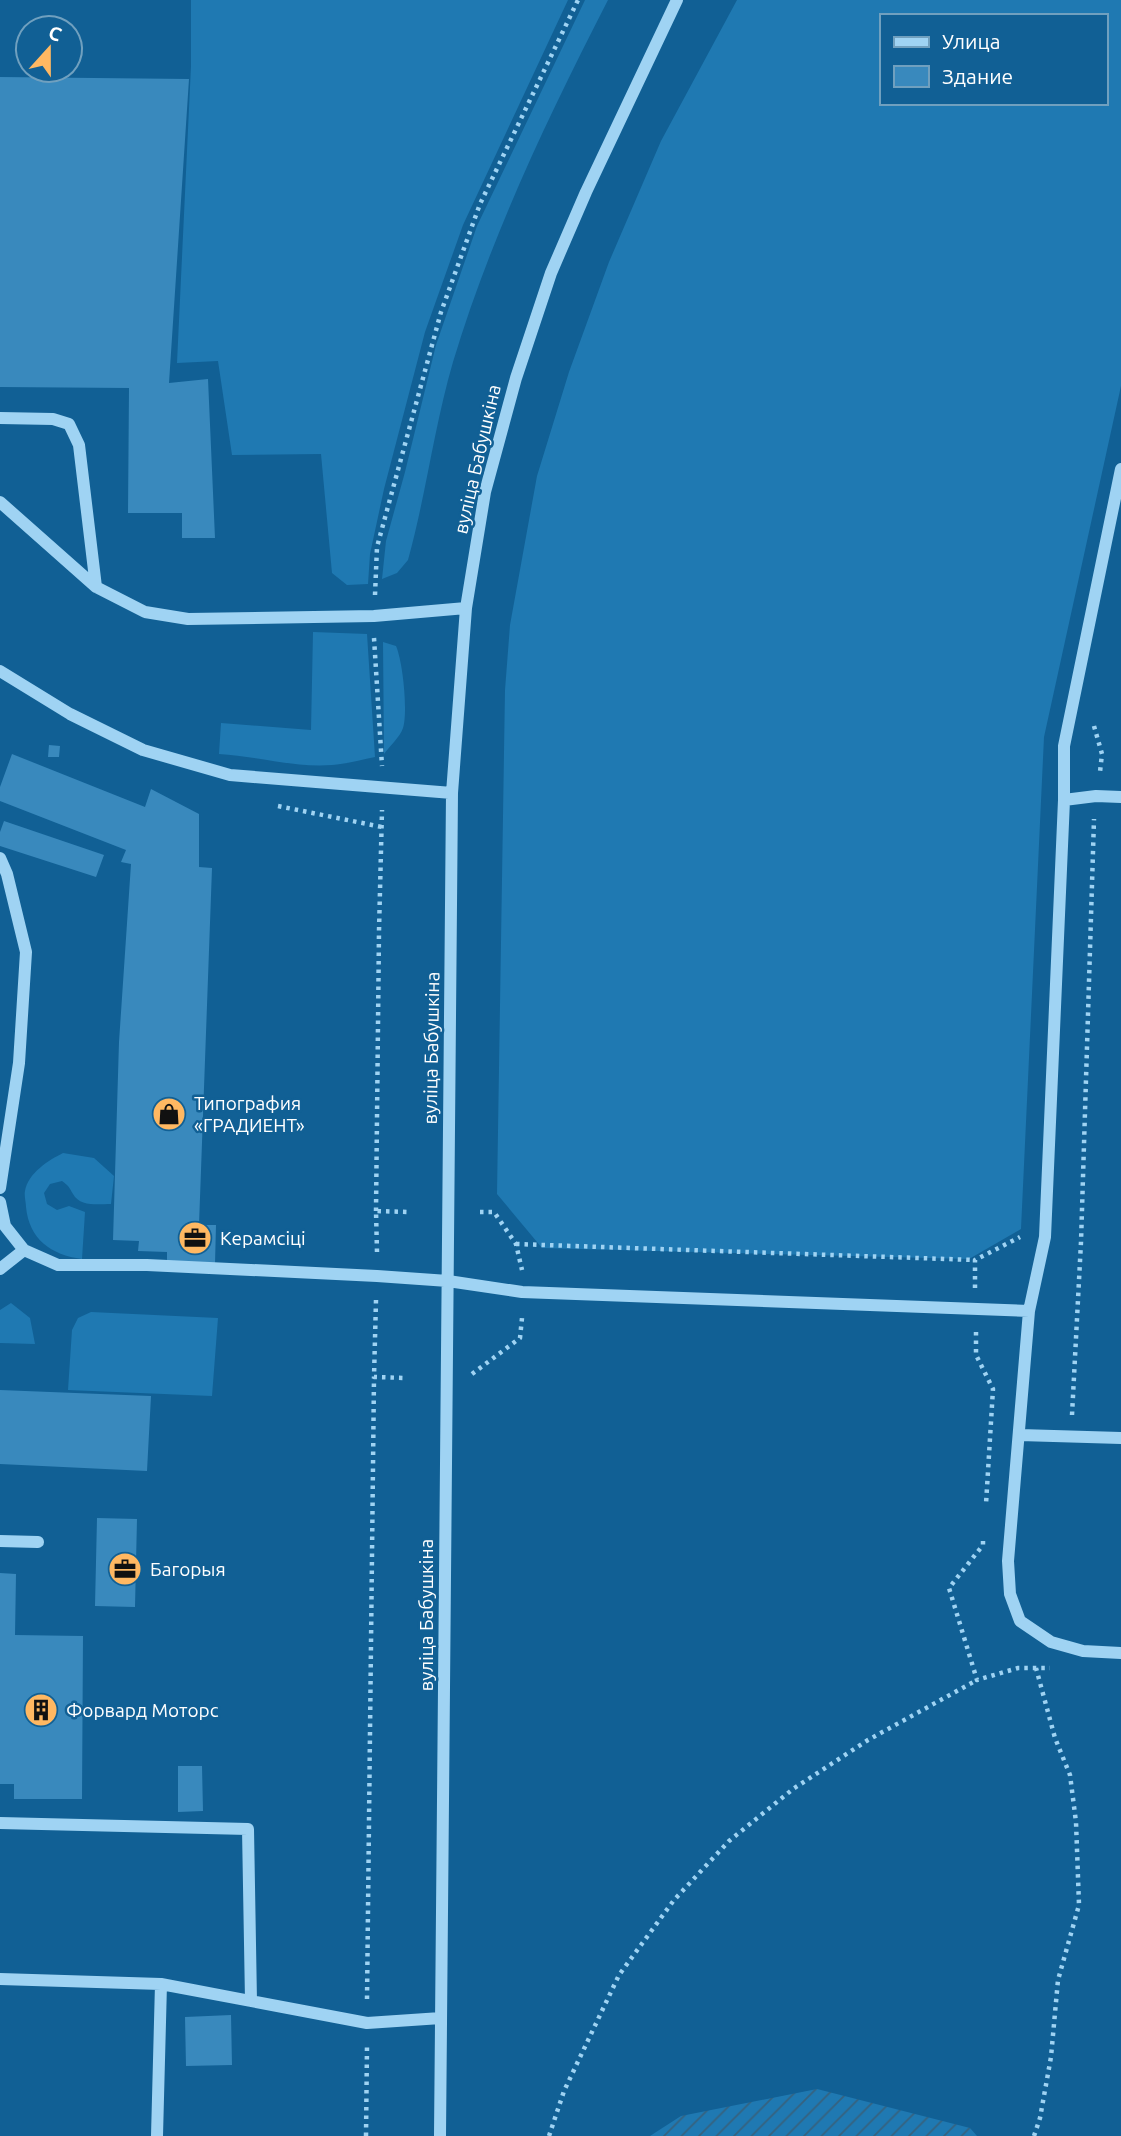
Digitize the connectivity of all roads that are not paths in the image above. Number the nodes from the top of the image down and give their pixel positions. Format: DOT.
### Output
graph roads {
  1 [pos="677,0"];
  2 [pos="0,418"];
  3 [pos="1121,469"];
  4 [pos="0,502"];
  5 [pos="1115,520"];
  6 [pos="96,587"];
  7 [pos="466,608"];
  8 [pos="0,671"];
  9 [pos="452,793"];
  10 [pos="1121,797"];
  11 [pos="1064,800"];
  12 [pos="0,858"];
  13 [pos="0,1188"];
  14 [pos="0,1202"];
  15 [pos="24,1250"];
  16 [pos="0,1269"];
  17 [pos="448,1281"];
  18 [pos="1029,1311"];
  19 [pos="1020,1435"];
  20 [pos="1121,1438"];
  21 [pos="0,1541"];
  22 [pos="38,1542"];
  23 [pos="1121,1653"];
  24 [pos="0,1824"];
  25 [pos="0,1979"];
  26 [pos="161,1983"];
  27 [pos="251,2001"];
  28 [pos="442,2018"];
  29 [pos="157,2136"];
  30 [pos="440,2136"];
  1 -- 7 [label="street, вуліца Бабушкіна"];
  2 -- 6 [label="street"];
  3 -- 5 [label="street"];
  4 -- 6 [label="street"];
  5 -- 11 [label="street"];
  6 -- 7 [label="street"];
  7 -- 9 [label="street, вуліца Бабушкіна"];
  8 -- 9 [label="street"];
  9 -- 17 [label="street, вуліца Бабушкіна"];
  10 -- 11 [label="street"];
  11 -- 18 [label="street"];
  12 -- 13 [label="street"];
  14 -- 15 [label="street"];
  15 -- 16 [label="street"];
  15 -- 17 [label="street"];
  17 -- 18 [label="street"];
  17 -- 28 [label="street, вуліца Бабушкіна"];
  18 -- 19 [label="street"];
  19 -- 20 [label="street"];
  19 -- 23 [label="street"];
  21 -- 22 [label="street"];
  24 -- 27 [label="street"];
  25 -- 26 [label="street"];
  26 -- 27 [label="street"];
  26 -- 29 [label="street"];
  27 -- 28 [label="street"];
  28 -- 30 [label="street, вуліца Бабушкіна"];
}
